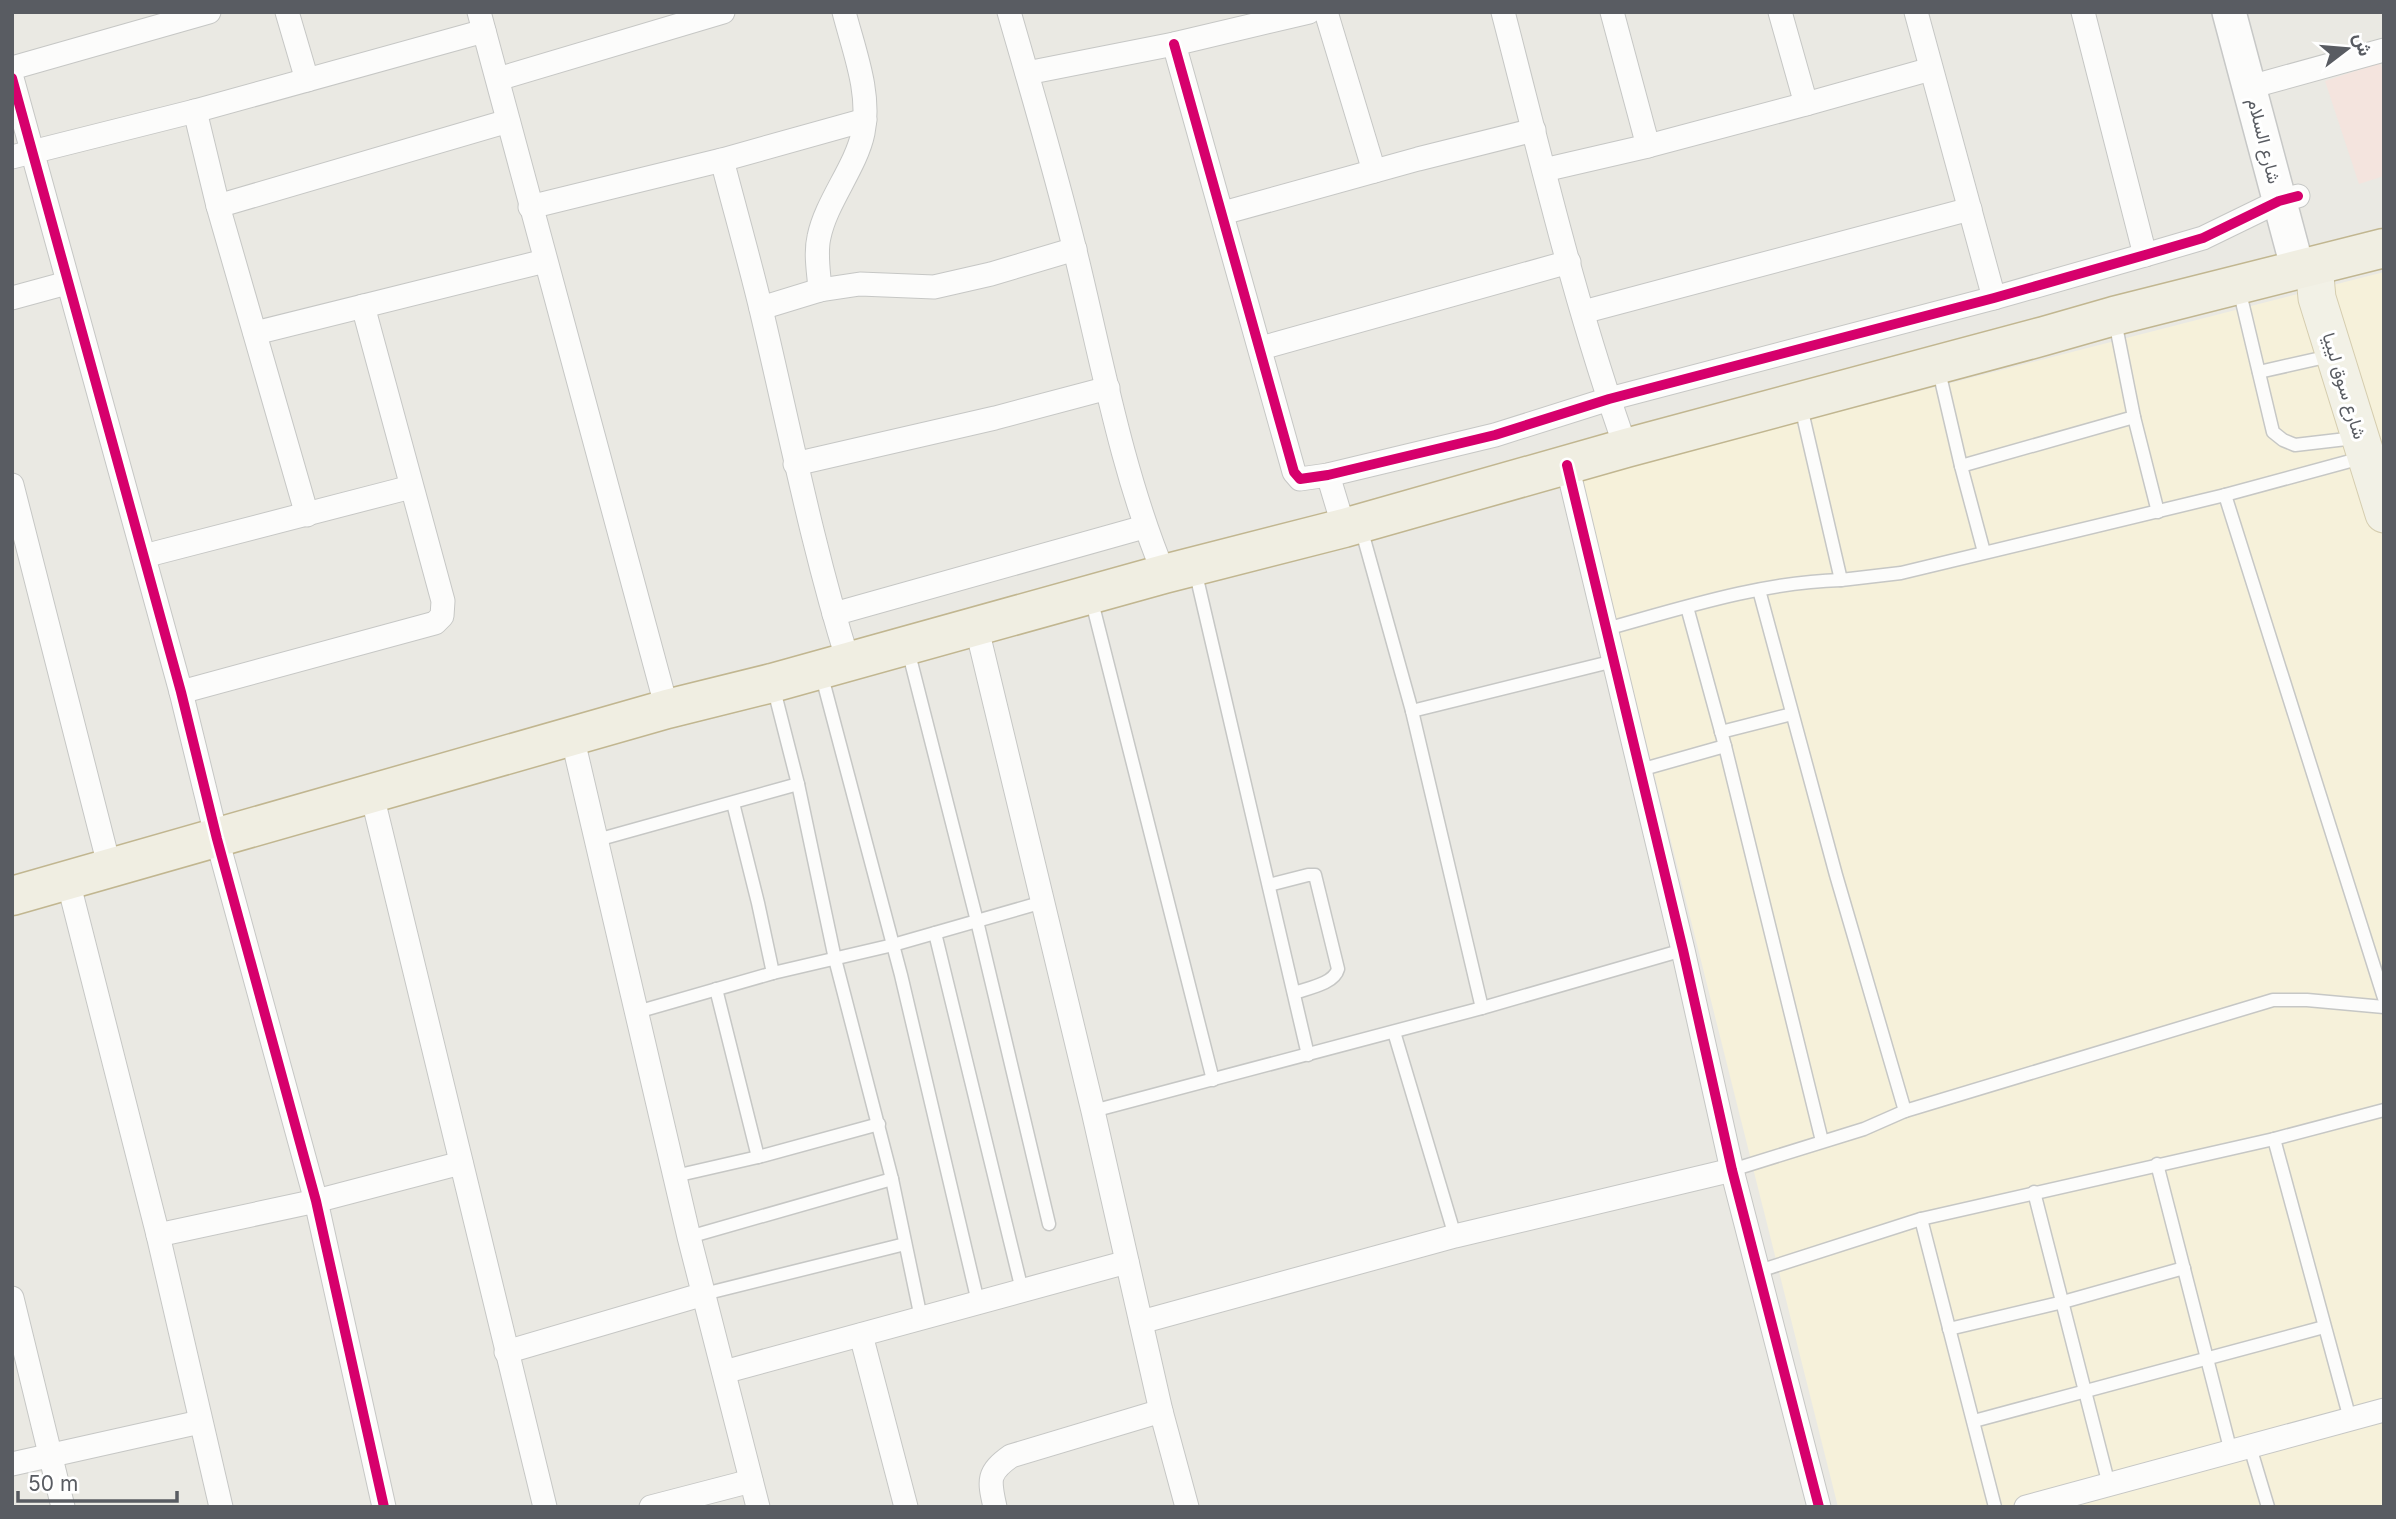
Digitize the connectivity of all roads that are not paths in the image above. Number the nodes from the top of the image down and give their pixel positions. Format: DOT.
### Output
graph roads {
  1 [pos="209,12"];
  2 [pos="287,12"];
  3 [pos="723,12"];
  4 [pos="844,12"];
  5 [pos="1009,12"];
  6 [pos="1309,12"];
  7 [pos="1326,12"];
  8 [pos="1503,12"];
  9 [pos="1612,12"];
  10 [pos="1780,12"];
  11 [pos="1916,12"];
  12 [pos="2083,12"];
  13 [pos="2229,12"];
  14 [pos="2250,12"];
  15 [pos="481,22"];
  16 [pos="1174,44"];
  17 [pos="2384,50"];
  18 [pos="12,68"];
  19 [pos="1931,69"];
  20 [pos="1027,73"];
  21 [pos="12,78"];
  22 [pos="498,79"];
  23 [pos="307,80"];
  24 [pos="2259,84"];
  25 [pos="1806,104"];
  26 [pos="195,111"];
  27 [pos="865,120"];
  28 [pos="508,121"];
  29 [pos="1534,130"];
  30 [pos="1648,146"];
  31 [pos="22,154"];
  32 [pos="722,160"];
  33 [pos="1544,170"];
  34 [pos="1374,171"];
  35 [pos="2288,198"];
  36 [pos="218,206"];
  37 [pos="530,207"];
  38 [pos="1970,209"];
  39 [pos="1223,214"];
  40 [pos="1075,248"];
  41 [pos="2384,248"];
  42 [pos="2145,255"];
  43 [pos="545,261"];
  44 [pos="1569,262"];
  45 [pos="2309,278"];
  46 [pos="67,283"];
  47 [pos="2238,284"];
  48 [pos="820,290"];
  49 [pos="1994,298"];
  50 [pos="12,299"];
  51 [pos="363,306"];
  52 [pos="761,308"];
  53 [pos="1583,312"];
  54 [pos="2114,316"];
  55 [pos="255,333"];
  56 [pos="1261,348"];
  57 [pos="2334,355"];
  58 [pos="1938,364"];
  59 [pos="2259,372"];
  60 [pos="1108,388"];
  61 [pos="1609,398"];
  62 [pos="1800,400"];
  63 [pos="2134,417"];
  64 [pos="2362,447"];
  65 [pos="1626,448"];
  66 [pos="795,464"];
  67 [pos="1567,465"];
  68 [pos="1961,466"];
  69 [pos="1328,475"];
  70 [pos="12,485"];
  71 [pos="411,487"];
  72 [pos="2225,495"];
  73 [pos="2158,512"];
  74 [pos="2384,514"];
  75 [pos="307,515"];
  76 [pos="1352,526"];
  77 [pos="1144,527"];
  78 [pos="1984,552"];
  79 [pos="144,556"];
  80 [pos="1179,570"];
  81 [pos="1841,580"];
  82 [pos="1759,590"];
  83 [pos="1090,594"];
  84 [pos="1687,607"];
  85 [pos="834,614"];
  86 [pos="976,625"];
  87 [pos="1606,629"];
  88 [pos="906,645"];
  89 [pos="1614,661"];
  90 [pos="834,665"];
  91 [pos="772,683"];
  92 [pos="181,692"];
  93 [pos="667,709"];
  94 [pos="1412,711"];
  95 [pos="1792,714"];
  96 [pos="1721,732"];
  97 [pos="572,736"];
  98 [pos="1725,746"];
  99 [pos="1640,770"];
  100 [pos="797,784"];
  101 [pos="372,795"];
  102 [pos="733,803"];
  103 [pos="217,839"];
  104 [pos="597,840"];
  105 [pos="110,869"];
  106 [pos="68,881"];
  107 [pos="1269,885"];
  108 [pos="12,896"];
  109 [pos="1043,902"];
  110 [pos="977,921"];
  111 [pos="935,933"];
  112 [pos="893,945"];
  113 [pos="1683,950"];
  114 [pos="835,959"];
  115 [pos="773,973"];
  116 [pos="716,989"];
  117 [pos="1294,993"];
  118 [pos="2384,998"];
  119 [pos="2384,1007"];
  120 [pos="1482,1008"];
  121 [pos="637,1012"];
  122 [pos="1394,1032"];
  123 [pos="1308,1055"];
  124 [pos="1213,1080"];
  125 [pos="2384,1110"];
  126 [pos="1093,1111"];
  127 [pos="1905,1111"];
  128 [pos="879,1124"];
  129 [pos="2274,1139"];
  130 [pos="1822,1141"];
  131 [pos="758,1157"];
  132 [pos="461,1163"];
  133 [pos="2157,1164"];
  134 [pos="1732,1170"];
  135 [pos="675,1176"];
  136 [pos="892,1179"];
  137 [pos="2034,1192"];
  138 [pos="316,1201"];
  139 [pos="1921,1219"];
  140 [pos="1049,1224"];
  141 [pos="158,1235"];
  142 [pos="1455,1236"];
  143 [pos="689,1237"];
  144 [pos="905,1244"];
  145 [pos="1127,1262"];
  146 [pos="2184,1268"];
  147 [pos="1759,1271"];
  148 [pos="1022,1290"];
  149 [pos="704,1294"];
  150 [pos="12,1298"];
  151 [pos="978,1302"];
  152 [pos="2063,1302"];
  153 [pos="921,1318"];
  154 [pos="1142,1322"];
  155 [pos="2324,1327"];
  156 [pos="1949,1329"];
  157 [pos="861,1335"];
  158 [pos="506,1352"];
  159 [pos="2207,1358"];
  160 [pos="724,1372"];
  161 [pos="2085,1391"];
  162 [pos="2384,1410"];
  163 [pos="1161,1411"];
  164 [pos="2350,1419"];
  165 [pos="1974,1421"];
  166 [pos="200,1422"];
  167 [pos="2240,1449"];
  168 [pos="51,1456"];
  169 [pos="12,1464"];
  170 [pos="751,1481"];
  171 [pos="2109,1485"];
  172 [pos="63,1507"];
  173 [pos="221,1507"];
  174 [pos="384,1507"];
  175 [pos="545,1507"];
  176 [pos="651,1507"];
  177 [pos="758,1507"];
  178 [pos="906,1507"];
  179 [pos="995,1507"];
  180 [pos="1187,1507"];
  181 [pos="1819,1507"];
  182 [pos="1995,1507"];
  183 [pos="2026,1507"];
  184 [pos="2268,1507"];
  1 -- 18 [label="street"];
  2 -- 23 [label="street"];
  3 -- 22 [label="street"];
  4 -- 27 [label="street"];
  5 -- 20 [label="street"];
  6 -- 16 [label="street"];
  7 -- 34 [label="street"];
  8 -- 29 [label="street"];
  9 -- 30 [label="street"];
  10 -- 25 [label="street"];
  11 -- 19 [label="street"];
  12 -- 42 [label="street"];
  13 -- 24 [label="main road, شارع السلام"];
  14 -- 24 [label="main road, شارع السلام"];
  15 -- 22 [label="street"];
  15 -- 23 [label="street"];
  16 -- 20 [label="street"];
  16 -- 39 [label="street"];
  17 -- 24 [label="street"];
  19 -- 25 [label="street"];
  19 -- 38 [label="street"];
  20 -- 40 [label="street"];
  21 -- 31 [label="street"];
  22 -- 28 [label="street"];
  23 -- 26 [label="street"];
  24 -- 35 [label="main road, شارع السلام"];
  25 -- 30 [label="street"];
  26 -- 31 [label="street"];
  26 -- 36 [label="street"];
  27 -- 32 [label="street"];
  27 -- 48 [label="street"];
  28 -- 36 [label="street"];
  28 -- 37 [label="street"];
  29 -- 33 [label="street"];
  29 -- 34 [label="street"];
  30 -- 33 [label="street"];
  31 -- 46 [label="street"];
  32 -- 37 [label="street"];
  32 -- 52 [label="street"];
  33 -- 44 [label="street"];
  34 -- 39 [label="street"];
  35 -- 42 [label="street"];
  35 -- 45 [label="main road, شارع السلام"];
  36 -- 55 [label="street"];
  37 -- 43 [label="street"];
  38 -- 49 [label="street"];
  38 -- 53 [label="street"];
  39 -- 56 [label="street"];
  40 -- 48 [label="street"];
  40 -- 60 [label="street"];
  41 -- 45 [label="highway"];
  42 -- 49 [label="street"];
  43 -- 51 [label="street"];
  43 -- 93 [label="street"];
  44 -- 53 [label="street"];
  44 -- 56 [label="street"];
  45 -- 47 [label="highway"];
  45 -- 57 [label="main road, شارع سوق ليبيا"];
  46 -- 50 [label="street"];
  46 -- 79 [label="street"];
  47 -- 54 [label="highway"];
  47 -- 59 [label="lane"];
  48 -- 52 [label="street"];
  49 -- 61 [label="street"];
  51 -- 55 [label="street"];
  51 -- 71 [label="street"];
  52 -- 66 [label="street"];
  53 -- 61 [label="street"];
  54 -- 58 [label="highway"];
  54 -- 63 [label="lane"];
  55 -- 75 [label="street"];
  56 -- 69 [label="street"];
  57 -- 59 [label="lane"];
  57 -- 64 [label="main road, شارع سوق ليبيا"];
  58 -- 62 [label="highway"];
  58 -- 68 [label="lane"];
  59 -- 64 [label="lane"];
  60 -- 66 [label="street"];
  60 -- 77 [label="street"];
  61 -- 65 [label="street"];
  61 -- 69 [label="street"];
  62 -- 65 [label="highway"];
  62 -- 81 [label="lane"];
  63 -- 68 [label="lane"];
  63 -- 73 [label="lane"];
  64 -- 72 [label="lane"];
  64 -- 74 [label="main road, شارع سوق ليبيا"];
  65 -- 67 [label="highway"];
  66 -- 85 [label="street"];
  67 -- 76 [label="highway"];
  67 -- 87 [label="street"];
  68 -- 78 [label="lane"];
  69 -- 76 [label="street"];
  70 -- 105 [label="street"];
  71 -- 75 [label="street"];
  71 -- 92 [label="street"];
  72 -- 73 [label="lane"];
  72 -- 118 [label="lane"];
  73 -- 78 [label="lane"];
  75 -- 79 [label="street"];
  76 -- 80 [label="highway"];
  76 -- 94 [label="lane"];
  77 -- 80 [label="street"];
  77 -- 85 [label="street"];
  78 -- 81 [label="lane"];
  79 -- 92 [label="street"];
  80 -- 83 [label="highway"];
  80 -- 107 [label="lane"];
  81 -- 82 [label="lane"];
  82 -- 84 [label="lane"];
  82 -- 95 [label="lane"];
  83 -- 86 [label="highway"];
  83 -- 124 [label="lane"];
  84 -- 87 [label="lane"];
  84 -- 96 [label="lane"];
  85 -- 90 [label="street"];
  86 -- 88 [label="highway"];
  86 -- 109 [label="street"];
  87 -- 89 [label="street"];
  88 -- 90 [label="highway"];
  88 -- 110 [label="lane"];
  89 -- 94 [label="lane"];
  89 -- 99 [label="street"];
  90 -- 91 [label="highway"];
  90 -- 112 [label="lane"];
  91 -- 93 [label="highway"];
  91 -- 100 [label="lane"];
  92 -- 103 [label="street"];
  93 -- 97 [label="highway"];
  94 -- 120 [label="lane"];
  95 -- 96 [label="lane"];
  95 -- 127 [label="lane"];
  96 -- 98 [label="lane"];
  97 -- 101 [label="highway"];
  97 -- 104 [label="street"];
  98 -- 99 [label="lane"];
  98 -- 130 [label="lane"];
  99 -- 113 [label="street"];
  100 -- 102 [label="lane"];
  100 -- 114 [label="lane"];
  101 -- 103 [label="highway"];
  101 -- 132 [label="street"];
  102 -- 104 [label="lane"];
  102 -- 115 [label="lane"];
  103 -- 105 [label="highway"];
  103 -- 138 [label="street"];
  104 -- 121 [label="street"];
  105 -- 106 [label="highway"];
  106 -- 108 [label="highway"];
  106 -- 141 [label="street"];
  107 -- 117 [label="lane"];
  107 -- 117 [label="lane"];
  109 -- 110 [label="lane"];
  109 -- 126 [label="street"];
  110 -- 111 [label="lane"];
  110 -- 140 [label="lane"];
  111 -- 112 [label="lane"];
  111 -- 148 [label="lane"];
  112 -- 114 [label="lane"];
  112 -- 151 [label="lane"];
  113 -- 120 [label="lane"];
  113 -- 134 [label="street"];
  114 -- 115 [label="lane"];
  114 -- 128 [label="lane"];
  115 -- 116 [label="lane"];
  116 -- 121 [label="lane"];
  116 -- 131 [label="lane"];
  117 -- 123 [label="lane"];
  119 -- 127 [label="lane"];
  120 -- 122 [label="lane"];
  121 -- 135 [label="street"];
  122 -- 123 [label="lane"];
  122 -- 142 [label="lane"];
  123 -- 124 [label="lane"];
  124 -- 126 [label="lane"];
  125 -- 129 [label="lane"];
  126 -- 145 [label="street"];
  127 -- 130 [label="lane"];
  128 -- 131 [label="lane"];
  128 -- 136 [label="lane"];
  129 -- 133 [label="lane"];
  129 -- 155 [label="lane"];
  130 -- 134 [label="lane"];
  131 -- 135 [label="lane"];
  132 -- 138 [label="street"];
  132 -- 158 [label="street"];
  133 -- 137 [label="lane"];
  133 -- 146 [label="lane"];
  134 -- 142 [label="street"];
  134 -- 147 [label="street"];
  135 -- 143 [label="street"];
  136 -- 143 [label="lane"];
  136 -- 144 [label="lane"];
  137 -- 139 [label="lane"];
  137 -- 152 [label="lane"];
  138 -- 141 [label="street"];
  138 -- 174 [label="street"];
  139 -- 147 [label="lane"];
  139 -- 156 [label="lane"];
  141 -- 166 [label="street"];
  142 -- 154 [label="street"];
  143 -- 149 [label="street"];
  144 -- 149 [label="lane"];
  144 -- 153 [label="lane"];
  145 -- 148 [label="street"];
  145 -- 154 [label="street"];
  146 -- 152 [label="lane"];
  146 -- 159 [label="lane"];
  147 -- 181 [label="street"];
  148 -- 151 [label="street"];
  149 -- 158 [label="street"];
  149 -- 160 [label="street"];
  150 -- 168 [label="street"];
  151 -- 153 [label="street"];
  152 -- 156 [label="lane"];
  152 -- 161 [label="lane"];
  153 -- 157 [label="street"];
  154 -- 163 [label="street"];
  155 -- 159 [label="lane"];
  155 -- 164 [label="lane"];
  156 -- 165 [label="lane"];
  157 -- 160 [label="street"];
  157 -- 178 [label="street"];
  158 -- 175 [label="street"];
  159 -- 161 [label="lane"];
  159 -- 167 [label="lane"];
  160 -- 170 [label="street"];
  161 -- 165 [label="lane"];
  161 -- 171 [label="lane"];
  162 -- 164 [label="street"];
  163 -- 179 [label="street"];
  163 -- 180 [label="street"];
  164 -- 167 [label="street"];
  165 -- 182 [label="lane"];
  166 -- 168 [label="street"];
  166 -- 173 [label="street"];
  167 -- 171 [label="street"];
  167 -- 184 [label="lane"];
  168 -- 169 [label="street"];
  168 -- 172 [label="street"];
  170 -- 176 [label="street"];
  170 -- 177 [label="street"];
  171 -- 183 [label="street"];
}
